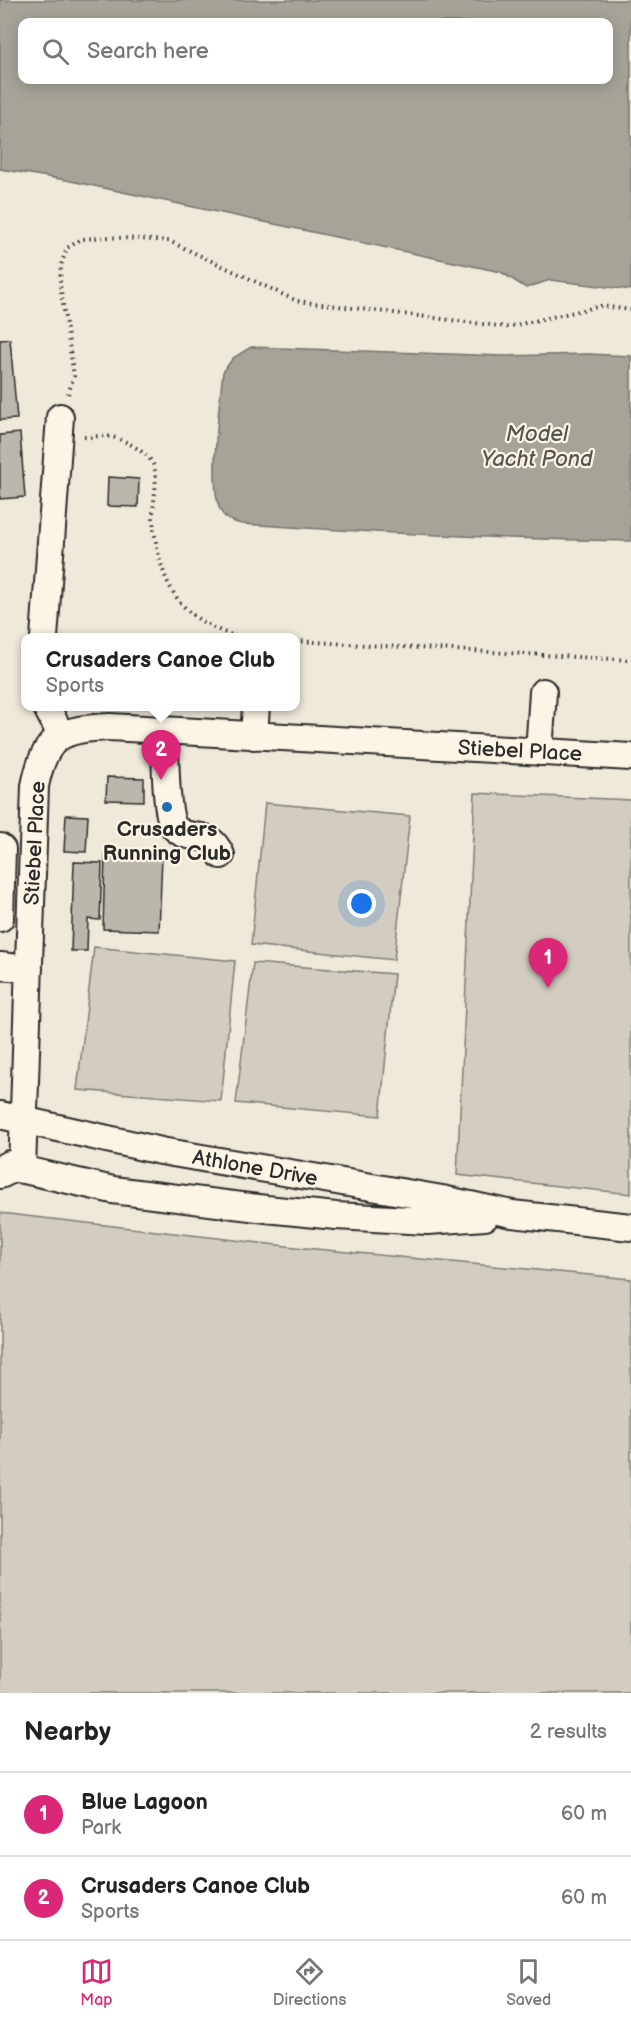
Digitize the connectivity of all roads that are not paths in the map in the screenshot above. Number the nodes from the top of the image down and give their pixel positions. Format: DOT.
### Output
graph roads {
  1 [pos="59,428"];
  2 [pos="44,633"];
  3 [pos="543,692"];
  4 [pos="49,711"];
  5 [pos="256,711"];
  6 [pos="165,730"];
  7 [pos="61,735"];
  8 [pos="254,736"];
  9 [pos="539,752"];
  10 [pos="631,758"];
  11 [pos="0,847"];
  12 [pos="221,855"];
  13 [pos="0,918"];
  14 [pos="0,966"];
  15 [pos="29,969"];
  16 [pos="12,1118"];
  17 [pos="8,1168"];
  18 [pos="512,1214"];
  19 [pos="631,1227"];
  1 -- 2 [label="street"];
  3 -- 9 [label="street"];
  4 -- 7 [label="street"];
  5 -- 8 [label="street"];
  6 -- 7 [label="street, Stiebel Place"];
  6 -- 8 [label="street, Stiebel Place"];
  6 -- 12 [label="street"];
  7 -- 15 [label="street, Stiebel Place"];
  8 -- 9 [label="street, Stiebel Place"];
  9 -- 10 [label="street, Stiebel Place"];
  11 -- 13 [label="street"];
  14 -- 15 [label="street"];
  15 -- 16 [label="street, Stiebel Place"];
  16 -- 17 [label="street, Stiebel Place"];
  16 -- 18 [label="street, Athlone Drive"];
  17 -- 18 [label="street, Athlone Drive"];
  18 -- 19 [label="street, Athlone Drive"];
}
